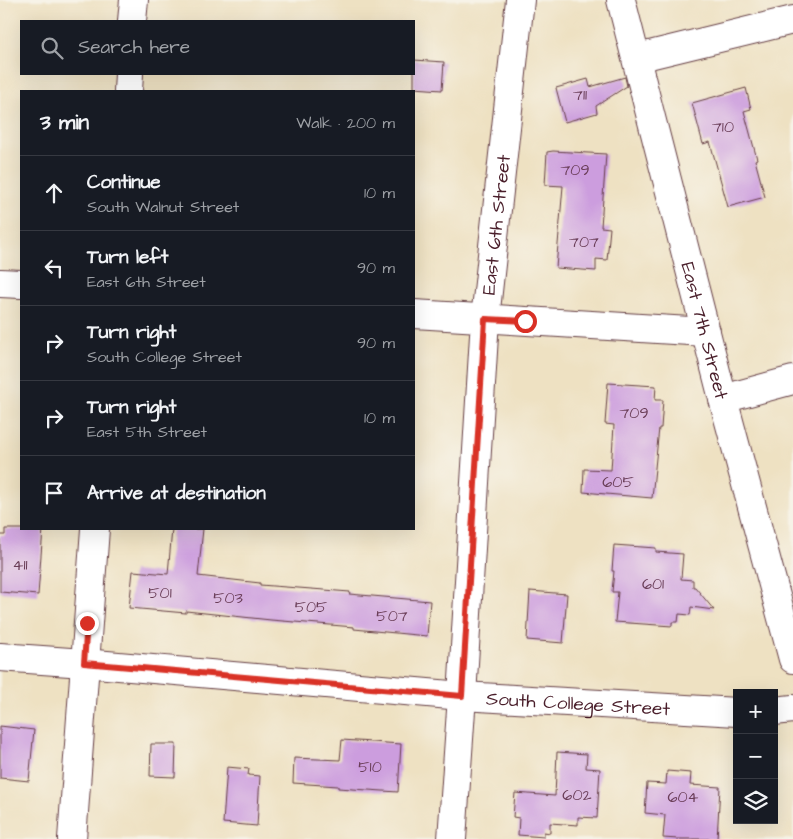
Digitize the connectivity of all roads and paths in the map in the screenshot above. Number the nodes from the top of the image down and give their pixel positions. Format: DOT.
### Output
graph roads {
  1 [pos="134,0"];
  2 [pos="520,0"];
  3 [pos="621,0"];
  4 [pos="132,20"];
  5 [pos="793,20"];
  6 [pos="637,58"];
  7 [pos="129,75"];
  8 [pos="128,90"];
  9 [pos="0,283"];
  10 [pos="20,284"];
  11 [pos="415,314"];
  12 [pos="485,319"];
  13 [pos="706,332"];
  14 [pos="793,380"];
  15 [pos="723,399"];
  16 [pos="95,530"];
  17 [pos="0,657"];
  18 [pos="793,660"];
  19 [pos="84,663"];
  20 [pos="462,696"];
  21 [pos="793,709"];
  22 [pos="778,711"];
  23 [pos="733,712"];
  24 [pos="72,839"];
  25 [pos="452,839"];
  1 -- 4 [label="street"];
  2 -- 12 [label="street, East 6th Street"];
  3 -- 6 [label="street, East 7th Street"];
  5 -- 6 [label="street"];
  6 -- 13 [label="street, East 7th Street"];
  7 -- 8 [label="street"];
  9 -- 10 [label="street"];
  11 -- 12 [label="street"];
  12 -- 13 [label="street"];
  12 -- 20 [label="street, East 6th Street"];
  13 -- 15 [label="street, East 7th Street"];
  14 -- 15 [label="street"];
  15 -- 18 [label="street, East 7th Street"];
  16 -- 19 [label="street"];
  17 -- 19 [label="street, South College Street"];
  19 -- 20 [label="street, South College Street"];
  19 -- 24 [label="street"];
  20 -- 23 [label="street, South College Street"];
  20 -- 25 [label="street, East 6th Street"];
  21 -- 22 [label="street"];
}
